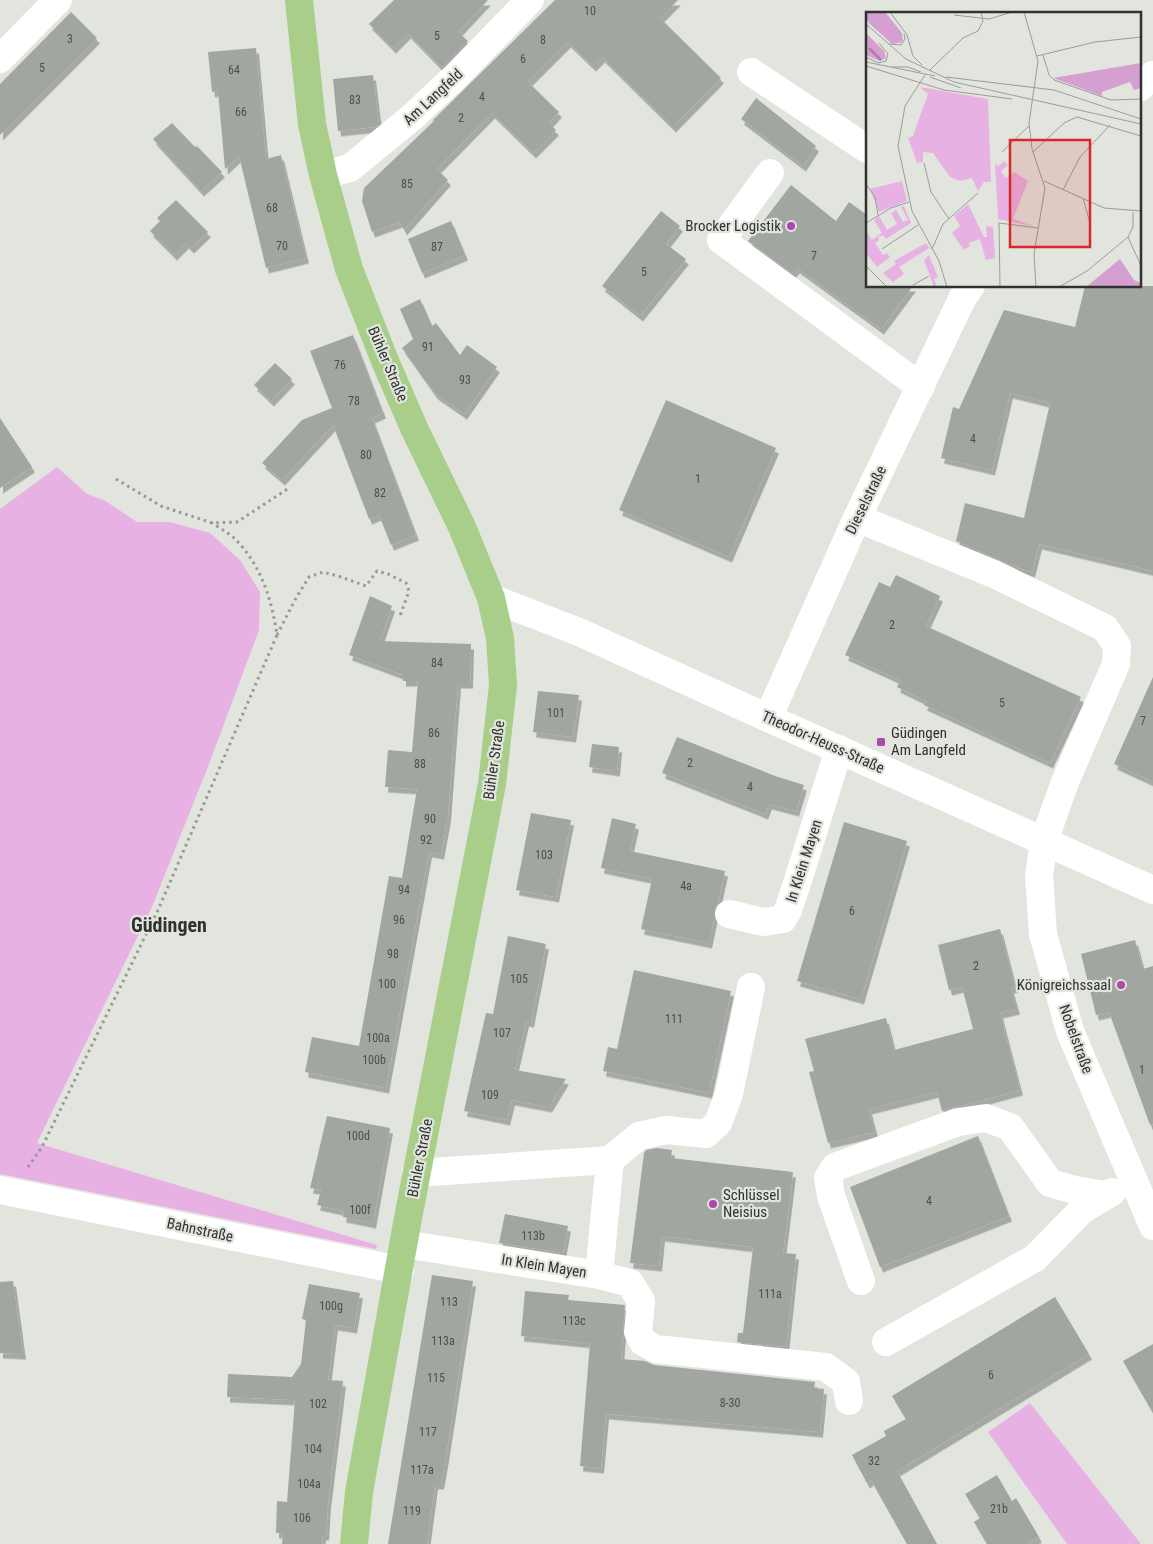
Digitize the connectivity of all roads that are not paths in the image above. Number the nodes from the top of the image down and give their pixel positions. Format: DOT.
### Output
graph roads {
  1 [pos="58,0"];
  2 [pos="299,0"];
  3 [pos="530,0"];
  4 [pos="0,59"];
  5 [pos="751,72"];
  6 [pos="1153,74"];
  7 [pos="1140,87"];
  8 [pos="866,148"];
  9 [pos="770,173"];
  10 [pos="323,174"];
  11 [pos="970,288"];
  12 [pos="921,387"];
  13 [pos="857,518"];
  14 [pos="491,598"];
  15 [pos="768,718"];
  16 [pos="839,749"];
  17 [pos="1044,841"];
  18 [pos="1153,890"];
  19 [pos="729,914"];
  20 [pos="751,987"];
  21 [pos="610,1160"];
  22 [pos="416,1173"];
  23 [pos="1133,1181"];
  24 [pos="6,1192"];
  25 [pos="1105,1195"];
  26 [pos="1153,1226"];
  27 [pos="404,1244"];
  28 [pos="400,1270"];
  29 [pos="599,1275"];
  30 [pos="861,1281"];
  31 [pos="886,1342"];
  32 [pos="849,1400"];
  33 [pos="354,1544"];
  1 -- 4 [label="street"];
  2 -- 10 [label="main road, Bühler Straße"];
  3 -- 10 [label="street, Am Langfeld"];
  5 -- 8 [label="street"];
  6 -- 7 [label="street"];
  9 -- 12 [label="street"];
  10 -- 14 [label="main road, Bühler Straße"];
  11 -- 12 [label="street, Dieselstraße"];
  12 -- 13 [label="street, Dieselstraße"];
  13 -- 15 [label="street, Dieselstraße"];
  13 -- 17 [label="street, Nobelstraße"];
  14 -- 15 [label="street, Theodor-Heuss-Straße"];
  14 -- 22 [label="main road, Bühler Straße"];
  15 -- 16 [label="street, Theodor-Heuss-Straße"];
  16 -- 17 [label="street, Theodor-Heuss-Straße"];
  16 -- 19 [label="street, In Klein Mayen"];
  17 -- 18 [label="street, Theodor-Heuss-Straße"];
  17 -- 23 [label="street, Nobelstraße"];
  20 -- 21 [label="street"];
  21 -- 22 [label="street"];
  21 -- 29 [label="street, In Klein Mayen"];
  22 -- 27 [label="main road, Bühler Straße"];
  23 -- 25 [label="street"];
  23 -- 26 [label="street, Nobelstraße"];
  24 -- 28 [label="street, Bahnstraße"];
  25 -- 30 [label="street"];
  25 -- 31 [label="street"];
  27 -- 28 [label="main road, Bühler Straße"];
  27 -- 29 [label="street, In Klein Mayen"];
  28 -- 33 [label="main road, Bühler Straße"];
  29 -- 32 [label="street"];
}
